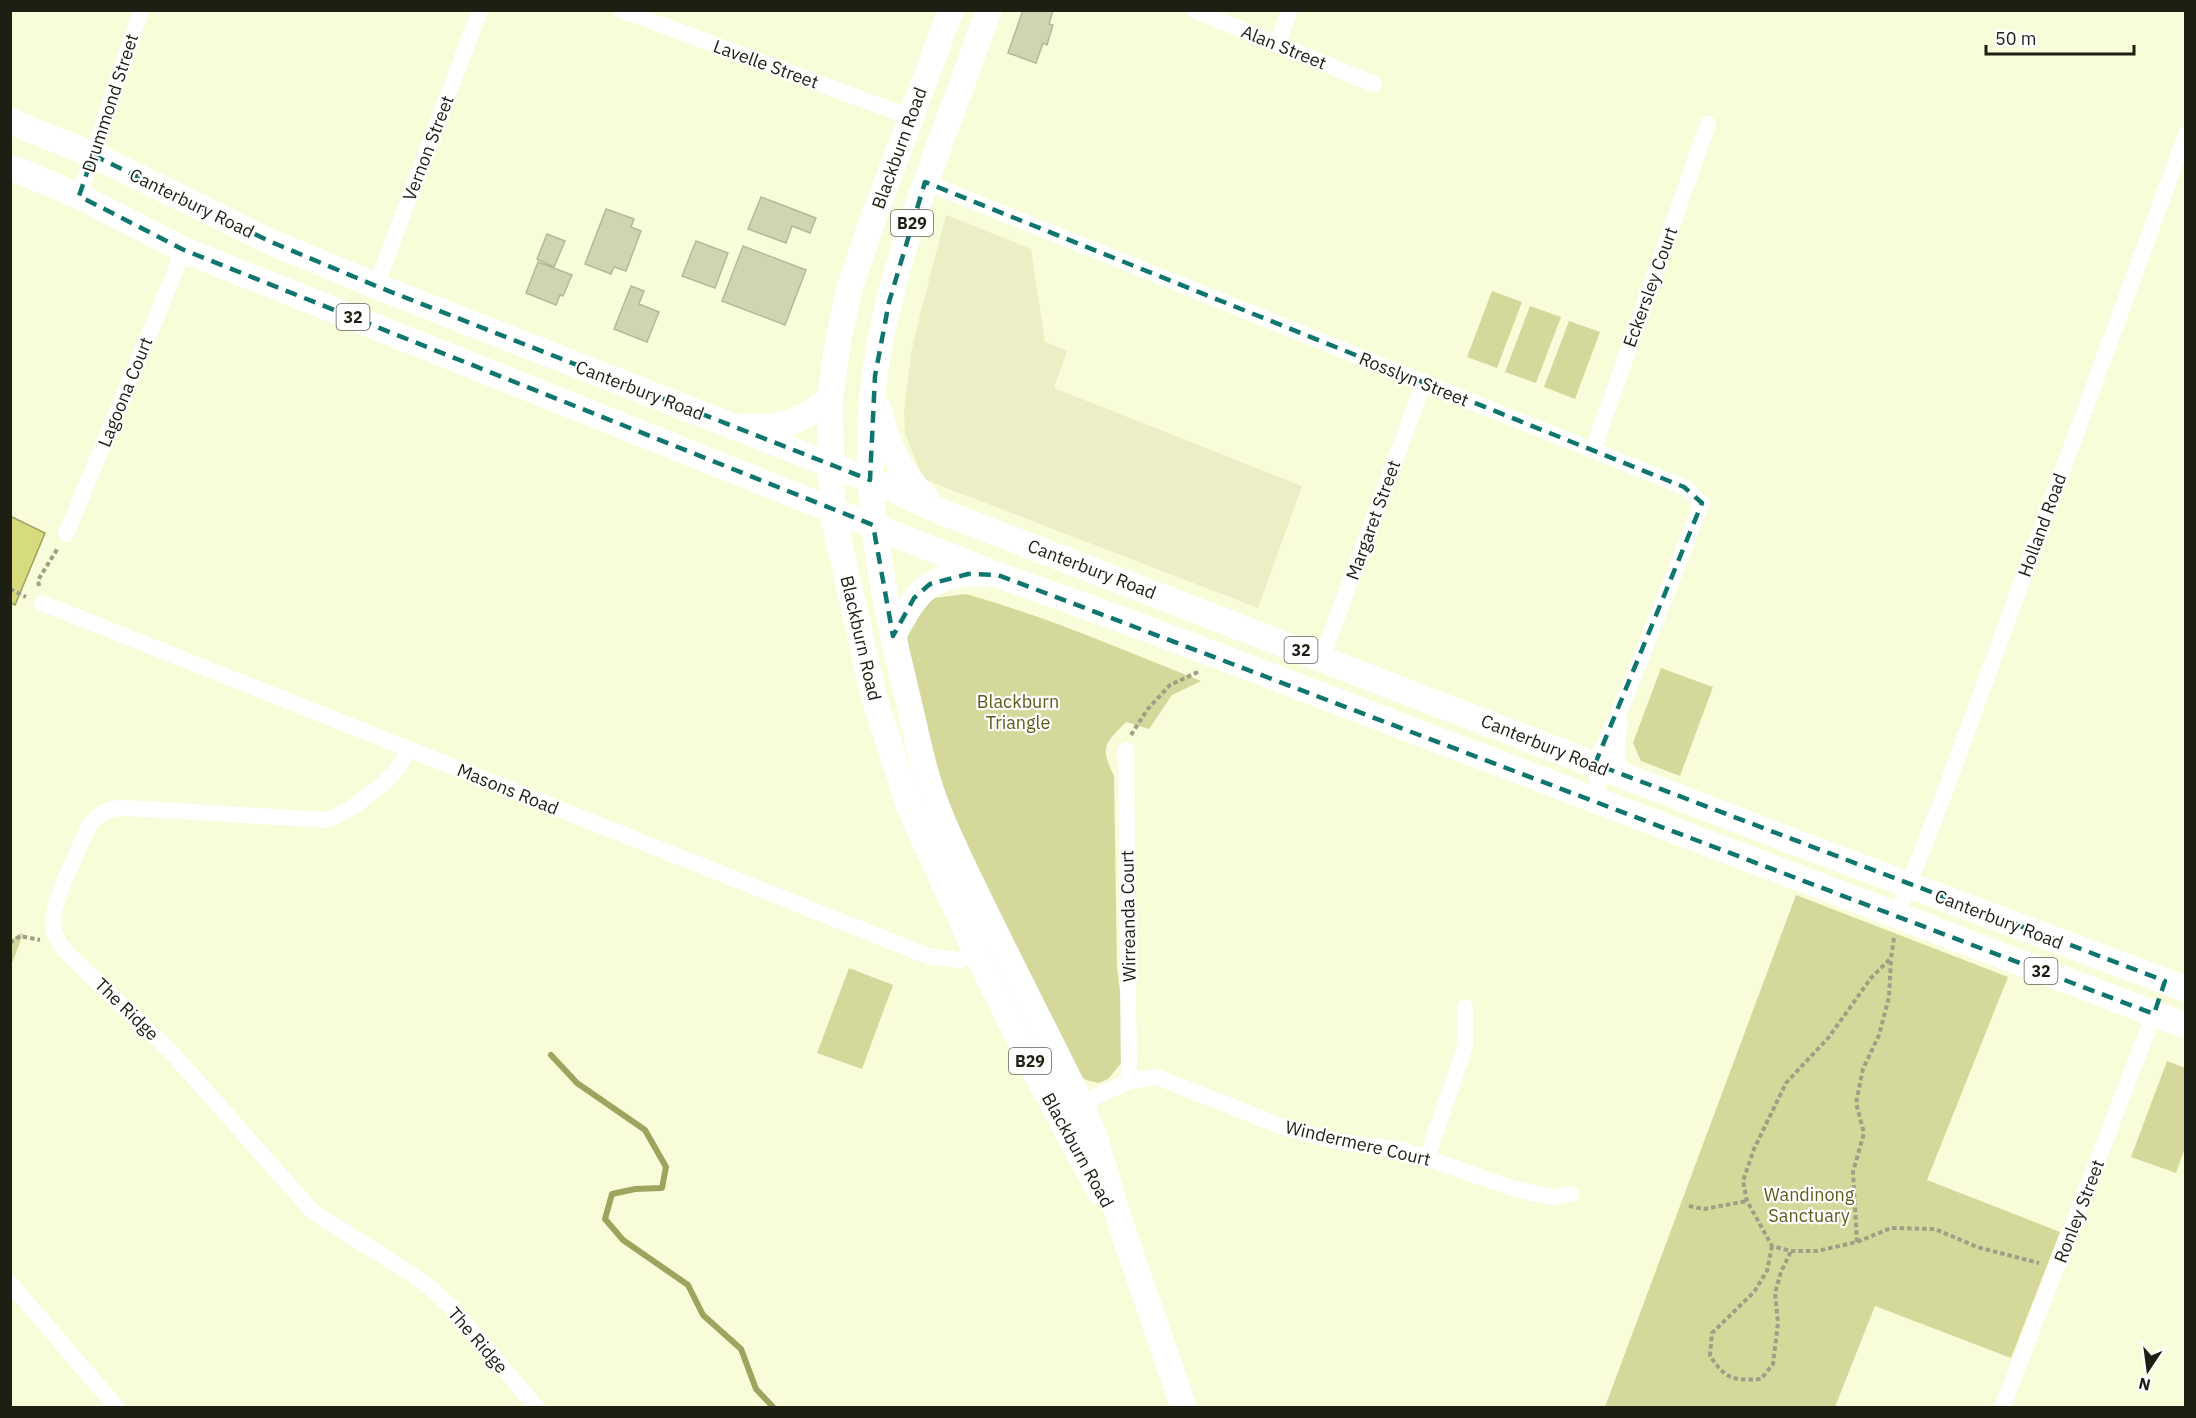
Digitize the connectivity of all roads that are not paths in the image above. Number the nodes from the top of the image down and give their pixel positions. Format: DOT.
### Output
graph roads {
  1 [pos="141,10"];
  2 [pos="480,10"];
  3 [pos="621,10"];
  4 [pos="951,10"];
  5 [pos="989,10"];
  6 [pos="1194,10"];
  7 [pos="1290,10"];
  8 [pos="1277,44"];
  9 [pos="1374,84"];
  10 [pos="910,117"];
  11 [pos="10,121"];
  12 [pos="1708,124"];
  13 [pos="2186,134"];
  14 [pos="93,155"];
  15 [pos="10,167"];
  16 [pos="925,182"];
  17 [pos="79,196"];
  18 [pos="184,250"];
  19 [pos="376,286"];
  20 [pos="875,376"];
  21 [pos="1424,382"];
  22 [pos="830,399"];
  23 [pos="722,423"];
  24 [pos="1593,450"];
  25 [pos="830,465"];
  26 [pos="870,480"];
  27 [pos="832,510"];
  28 [pos="937,510"];
  29 [pos="873,525"];
  30 [pos="66,534"];
  31 [pos="998,575"];
  32 [pos="42,603"];
  33 [pos="893,636"];
  34 [pos="1322,658"];
  35 [pos="1624,701"];
  36 [pos="407,749"];
  37 [pos="1126,750"];
  38 [pos="1595,764"];
  39 [pos="1619,775"];
  40 [pos="1600,801"];
  41 [pos="1909,885"];
  42 [pos="1897,915"];
  43 [pos="1000,943"];
  44 [pos="978,954"];
  45 [pos="2175,985"];
  46 [pos="1465,1007"];
  47 [pos="1035,1009"];
  48 [pos="2154,1014"];
  49 [pos="2186,1026"];
  50 [pos="1034,1069"];
  51 [pos="1129,1081"];
  52 [pos="1081,1104"];
  53 [pos="1058,1116"];
  54 [pos="1427,1158"];
  55 [pos="1571,1194"];
  56 [pos="1123,1231"];
  57 [pos="10,1283"];
  58 [pos="117,1407"];
  59 [pos="537,1407"];
  60 [pos="1184,1407"];
  61 [pos="2002,1407"];
  1 -- 14 [label="street, Drummond Street"];
  2 -- 19 [label="street, Vernon Street"];
  3 -- 10 [label="street, Lavelle Street"];
  4 -- 10 [label="main road, Blackburn Road / B29"];
  5 -- 16 [label="main road, Blackburn Road / B29"];
  6 -- 8 [label="street, Alan Street"];
  7 -- 8 [label="street"];
  8 -- 9 [label="street, Alan Street"];
  10 -- 22 [label="main road, Blackburn Road / B29"];
  11 -- 14 [label="main road, Canterbury Road / 32"];
  12 -- 24 [label="street, Eckersley Court"];
  13 -- 41 [label="street, Holland Road"];
  14 -- 17 [label="street, Drummond Street"];
  14 -- 19 [label="main road, Canterbury Road / 32"];
  15 -- 17 [label="main road, Canterbury Road / 32"];
  16 -- 20 [label="main road, Blackburn Road / B29"];
  16 -- 21 [label="street, Rosslyn Street"];
  17 -- 18 [label="main road, Canterbury Road / 32"];
  18 -- 27 [label="main road, Canterbury Road / 32"];
  18 -- 30 [label="street, Lagoona Court"];
  19 -- 23 [label="main road, Canterbury Road / 32"];
  20 -- 26 [label="main road, Blackburn Road / B29"];
  20 -- 28 [label="main road"];
  21 -- 24 [label="street, Rosslyn Street"];
  21 -- 34 [label="street, Margaret Street"];
  22 -- 23 [label="main road"];
  22 -- 25 [label="main road, Blackburn Road / B29"];
  23 -- 25 [label="main road, Canterbury Road / 32"];
  24 -- 35 [label="street, Rosslyn Street"];
  25 -- 26 [label="main road, Canterbury Road / 32"];
  25 -- 27 [label="main road, Blackburn Road / B29"];
  26 -- 28 [label="main road, Canterbury Road / 32"];
  26 -- 29 [label="main road, Blackburn Road / B29"];
  27 -- 29 [label="main road, Canterbury Road / 32"];
  27 -- 44 [label="main road, Blackburn Road / B29"];
  28 -- 34 [label="main road, Canterbury Road / 32"];
  29 -- 31 [label="main road, Canterbury Road / 32"];
  29 -- 33 [label="main road, Blackburn Road / B29"];
  31 -- 33 [label="main road"];
  31 -- 40 [label="main road, Canterbury Road / 32"];
  32 -- 36 [label="street, Masons Road"];
  33 -- 43 [label="main road, Blackburn Road / B29"];
  34 -- 38 [label="main road, Canterbury Road / 32"];
  35 -- 38 [label="street, Rosslyn Street"];
  35 -- 39 [label="street, Rosslyn Street"];
  36 -- 44 [label="street, Masons Road"];
  36 -- 59 [label="street, The Ridge"];
  37 -- 51 [label="street, Wirreanda Court"];
  38 -- 39 [label="main road, Canterbury Road / 32"];
  38 -- 40 [label="street"];
  39 -- 41 [label="main road, Canterbury Road / 32"];
  40 -- 42 [label="main road, Canterbury Road / 32"];
  41 -- 42 [label="street, Holland Road"];
  41 -- 45 [label="main road, Canterbury Road / 32"];
  42 -- 48 [label="main road, Canterbury Road / 32"];
  43 -- 44 [label="main road"];
  43 -- 47 [label="main road, Blackburn Road / B29"];
  44 -- 50 [label="main road, Blackburn Road / B29"];
  45 -- 48 [label="main road"];
  46 -- 54 [label="street"];
  47 -- 50 [label="main road"];
  47 -- 52 [label="main road, Blackburn Road / B29"];
  48 -- 49 [label="main road, Canterbury Road / 32"];
  48 -- 61 [label="street, Ronley Street"];
  50 -- 53 [label="main road, Blackburn Road / B29"];
  51 -- 52 [label="street, Windermere Court"];
  51 -- 54 [label="street, Windermere Court"];
  52 -- 53 [label="main road"];
  52 -- 56 [label="main road, Blackburn Road / B29"];
  53 -- 56 [label="main road, Blackburn Road / B29"];
  54 -- 55 [label="street, Windermere Court"];
  56 -- 60 [label="main road, Blackburn Road / B29"];
  57 -- 58 [label="street"];
}
